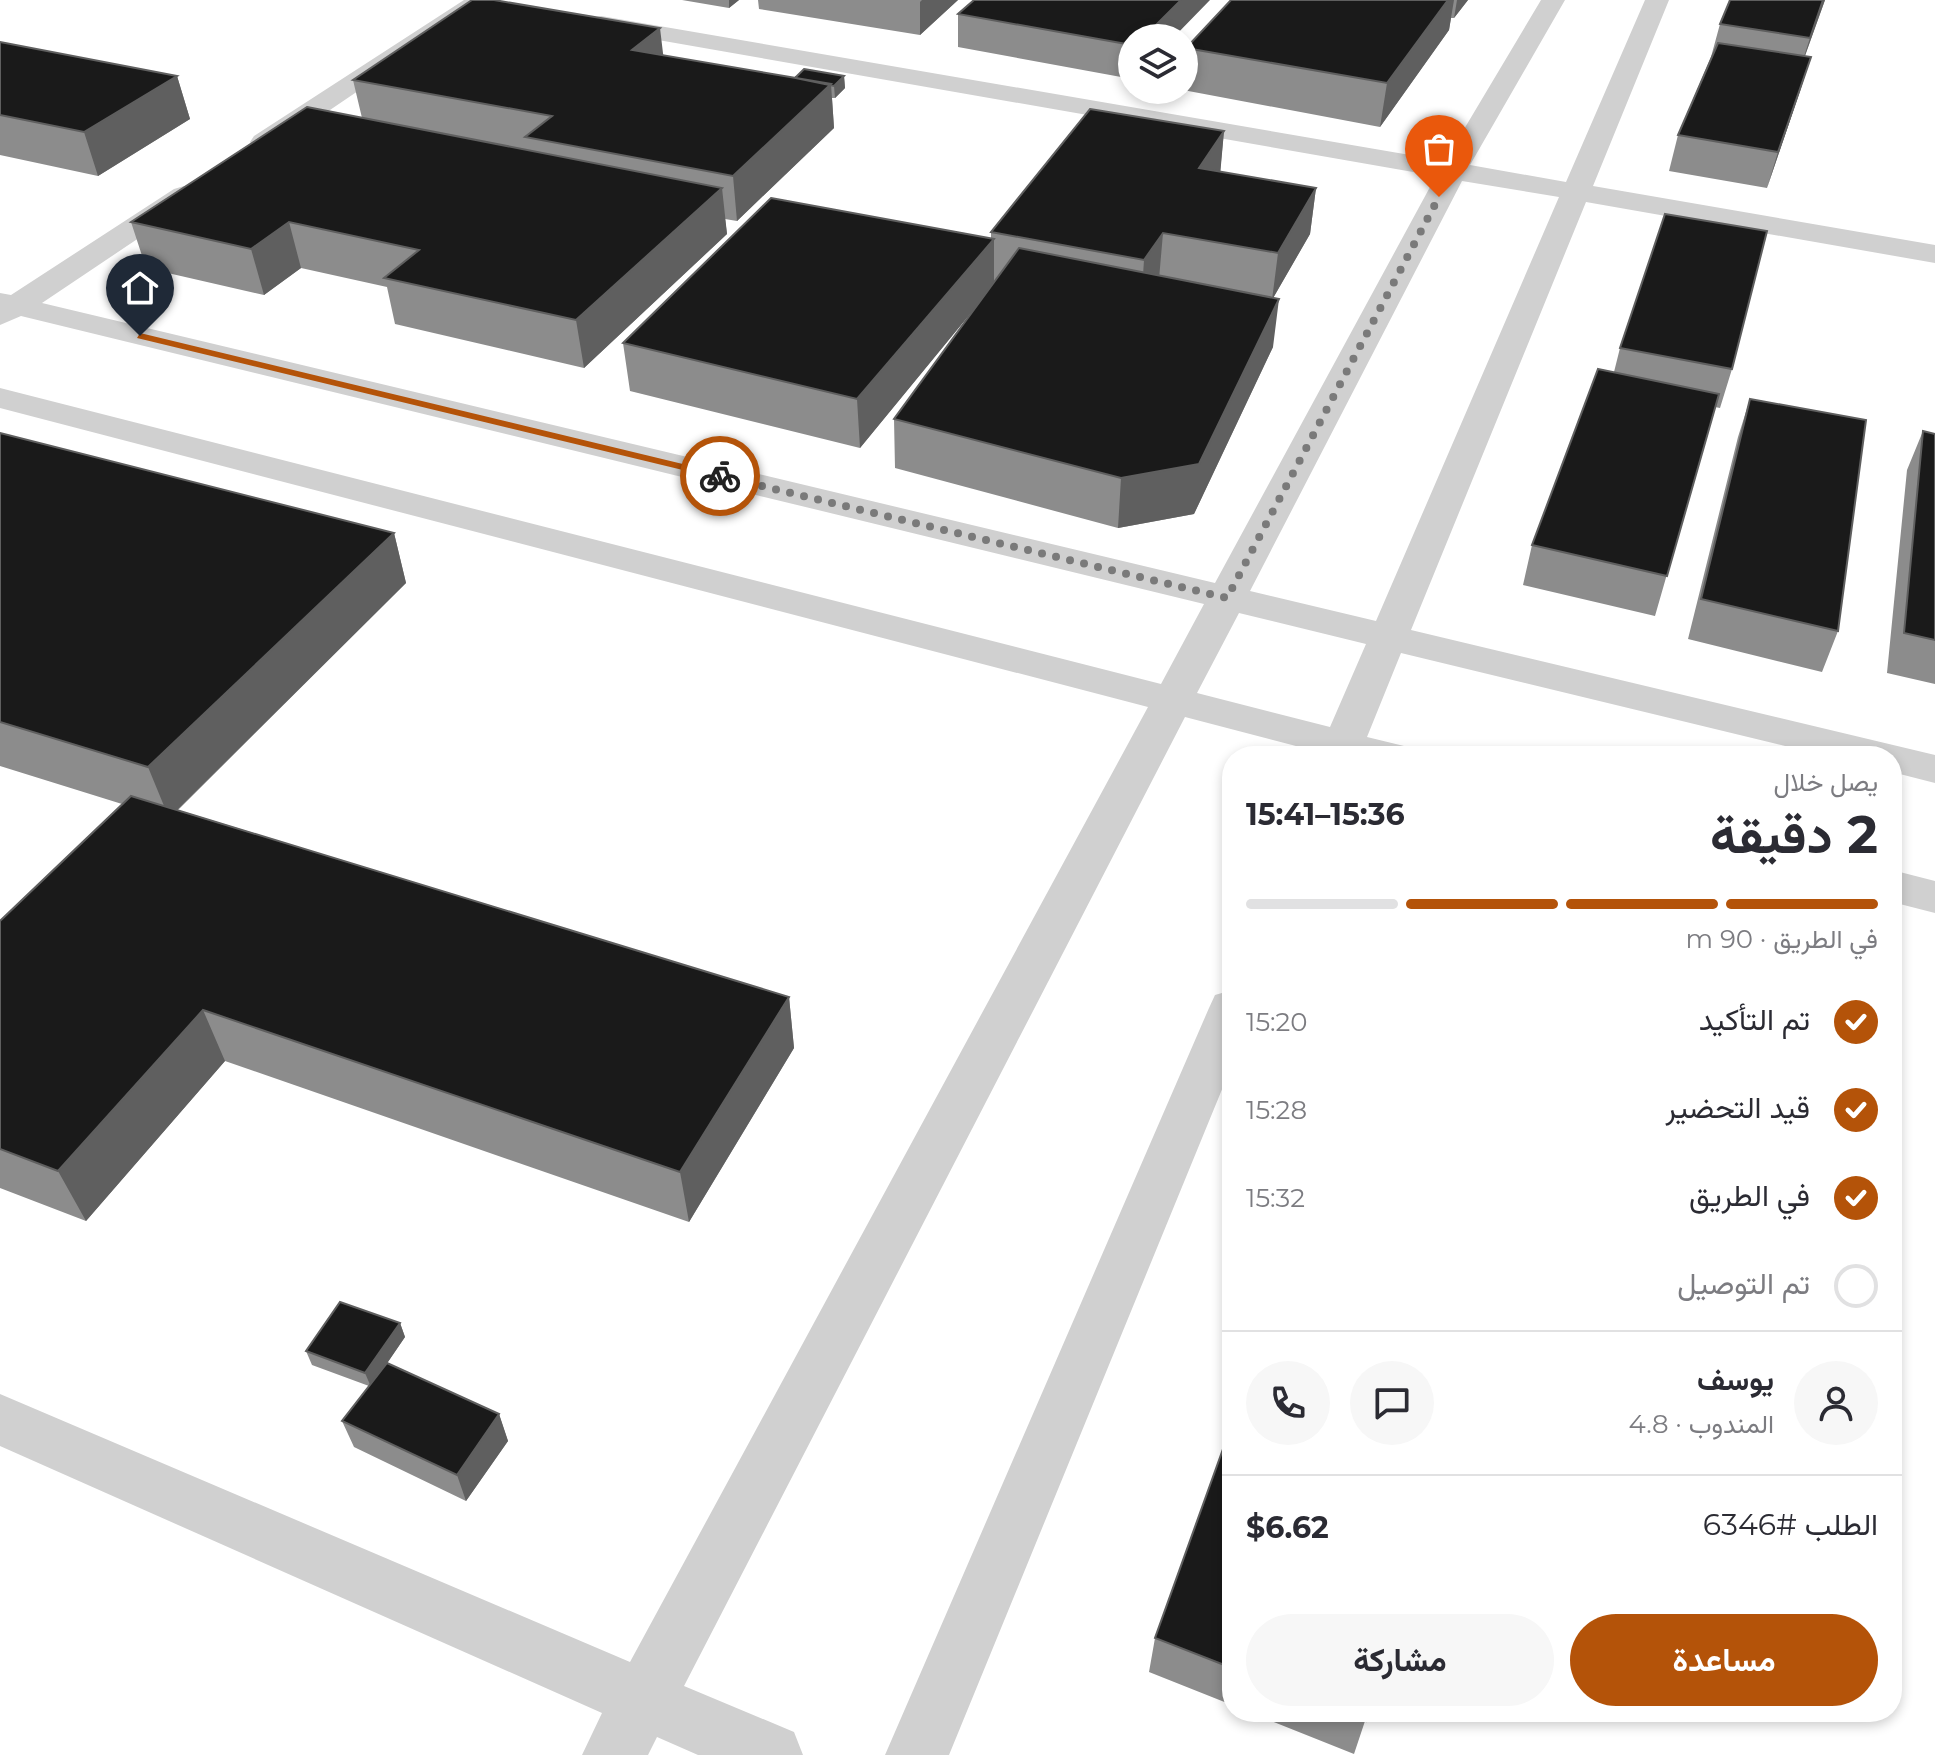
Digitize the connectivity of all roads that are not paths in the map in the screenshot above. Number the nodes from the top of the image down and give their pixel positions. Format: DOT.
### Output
graph roads {
  1 [pos="476,0"];
  2 [pos="1553,0"];
  3 [pos="1657,0"];
  4 [pos="509,7"];
  5 [pos="572,18"];
  6 [pos="240,158"];
  7 [pos="1453,171"];
  8 [pos="201,184"];
  9 [pos="1576,192"];
  10 [pos="1935,254"];
  11 [pos="5,308"];
  12 [pos="0,398"];
  13 [pos="1227,598"];
  14 [pos="1389,637"];
  15 [pos="1172,700"];
  16 [pos="1327,746"];
  17 [pos="1343,746"];
  18 [pos="1841,746"];
  19 [pos="1902,761"];
  20 [pos="1935,769"];
  21 [pos="1902,889"];
  22 [pos="1935,897"];
  23 [pos="1222,1032"];
  24 [pos="0,1419"];
  25 [pos="643,1699"];
  26 [pos="614,1755"];
  27 [pos="771,1755"];
  28 [pos="917,1755"];
  1 -- 4 [label="street"];
  1 -- 6 [label="street"];
  2 -- 7 [label="street"];
  3 -- 9 [label="street"];
  5 -- 7 [label="street"];
  7 -- 9 [label="street"];
  7 -- 13 [label="street"];
  8 -- 11 [label="street"];
  9 -- 10 [label="street"];
  9 -- 14 [label="street"];
  11 -- 13 [label="street"];
  12 -- 15 [label="street"];
  13 -- 14 [label="street"];
  13 -- 15 [label="street"];
  14 -- 17 [label="street"];
  14 -- 18 [label="street"];
  15 -- 16 [label="street"];
  15 -- 25 [label="street"];
  19 -- 20 [label="street"];
  21 -- 22 [label="street"];
  23 -- 28 [label="street"];
  24 -- 25 [label="street"];
  25 -- 26 [label="street"];
  25 -- 27 [label="street"];
}
